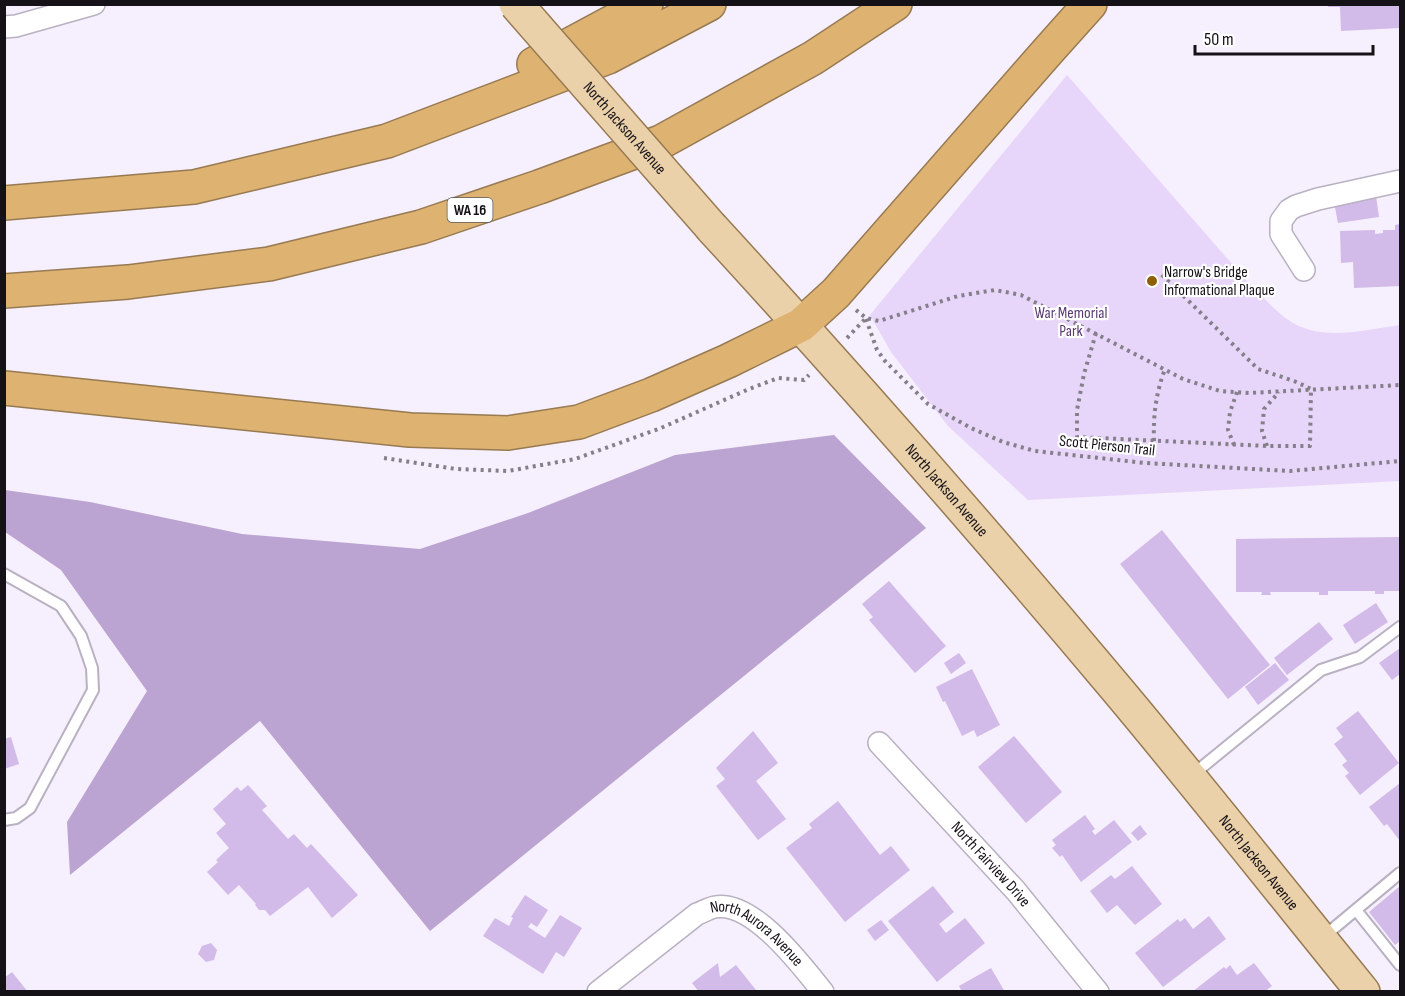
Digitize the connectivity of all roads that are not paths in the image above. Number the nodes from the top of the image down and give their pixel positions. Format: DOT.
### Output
graph roads {
  1 [pos="94,4"];
  2 [pos="516,4"];
  3 [pos="646,4"];
  4 [pos="709,4"];
  5 [pos="895,4"];
  6 [pos="1090,4"];
  7 [pos="4,27"];
  8 [pos="387,141"];
  9 [pos="1401,181"];
  10 [pos="4,203"];
  11 [pos="1304,270"];
  12 [pos="4,291"];
  13 [pos="801,325"];
  14 [pos="4,388"];
  15 [pos="4,574"];
  16 [pos="1401,627"];
  17 [pos="879,743"];
  18 [pos="1189,778"];
  19 [pos="4,820"];
  20 [pos="1401,873"];
  21 [pos="1356,910"];
  22 [pos="1320,939"];
  23 [pos="1401,965"];
  24 [pos="598,992"];
  25 [pos="824,992"];
  26 [pos="1098,992"];
  27 [pos="1363,992"];
  1 -- 7 [label="street"];
  2 -- 13 [label="main road, North Jackson Avenue, bridge"];
  3 -- 8 [label="highway"];
  4 -- 8 [label="highway"];
  5 -- 12 [label="highway, WA 16"];
  6 -- 13 [label="highway"];
  8 -- 10 [label="highway"];
  9 -- 11 [label="street"];
  13 -- 14 [label="highway"];
  13 -- 18 [label="main road, North Jackson Avenue"];
  15 -- 19 [label="lane"];
  16 -- 18 [label="lane"];
  17 -- 26 [label="street, North Fairview Drive"];
  18 -- 22 [label="main road, North Jackson Avenue"];
  20 -- 21 [label="lane"];
  21 -- 22 [label="lane"];
  21 -- 23 [label="lane"];
  22 -- 27 [label="main road, North Jackson Avenue"];
  24 -- 25 [label="street, North Aurora Avenue"];
}
